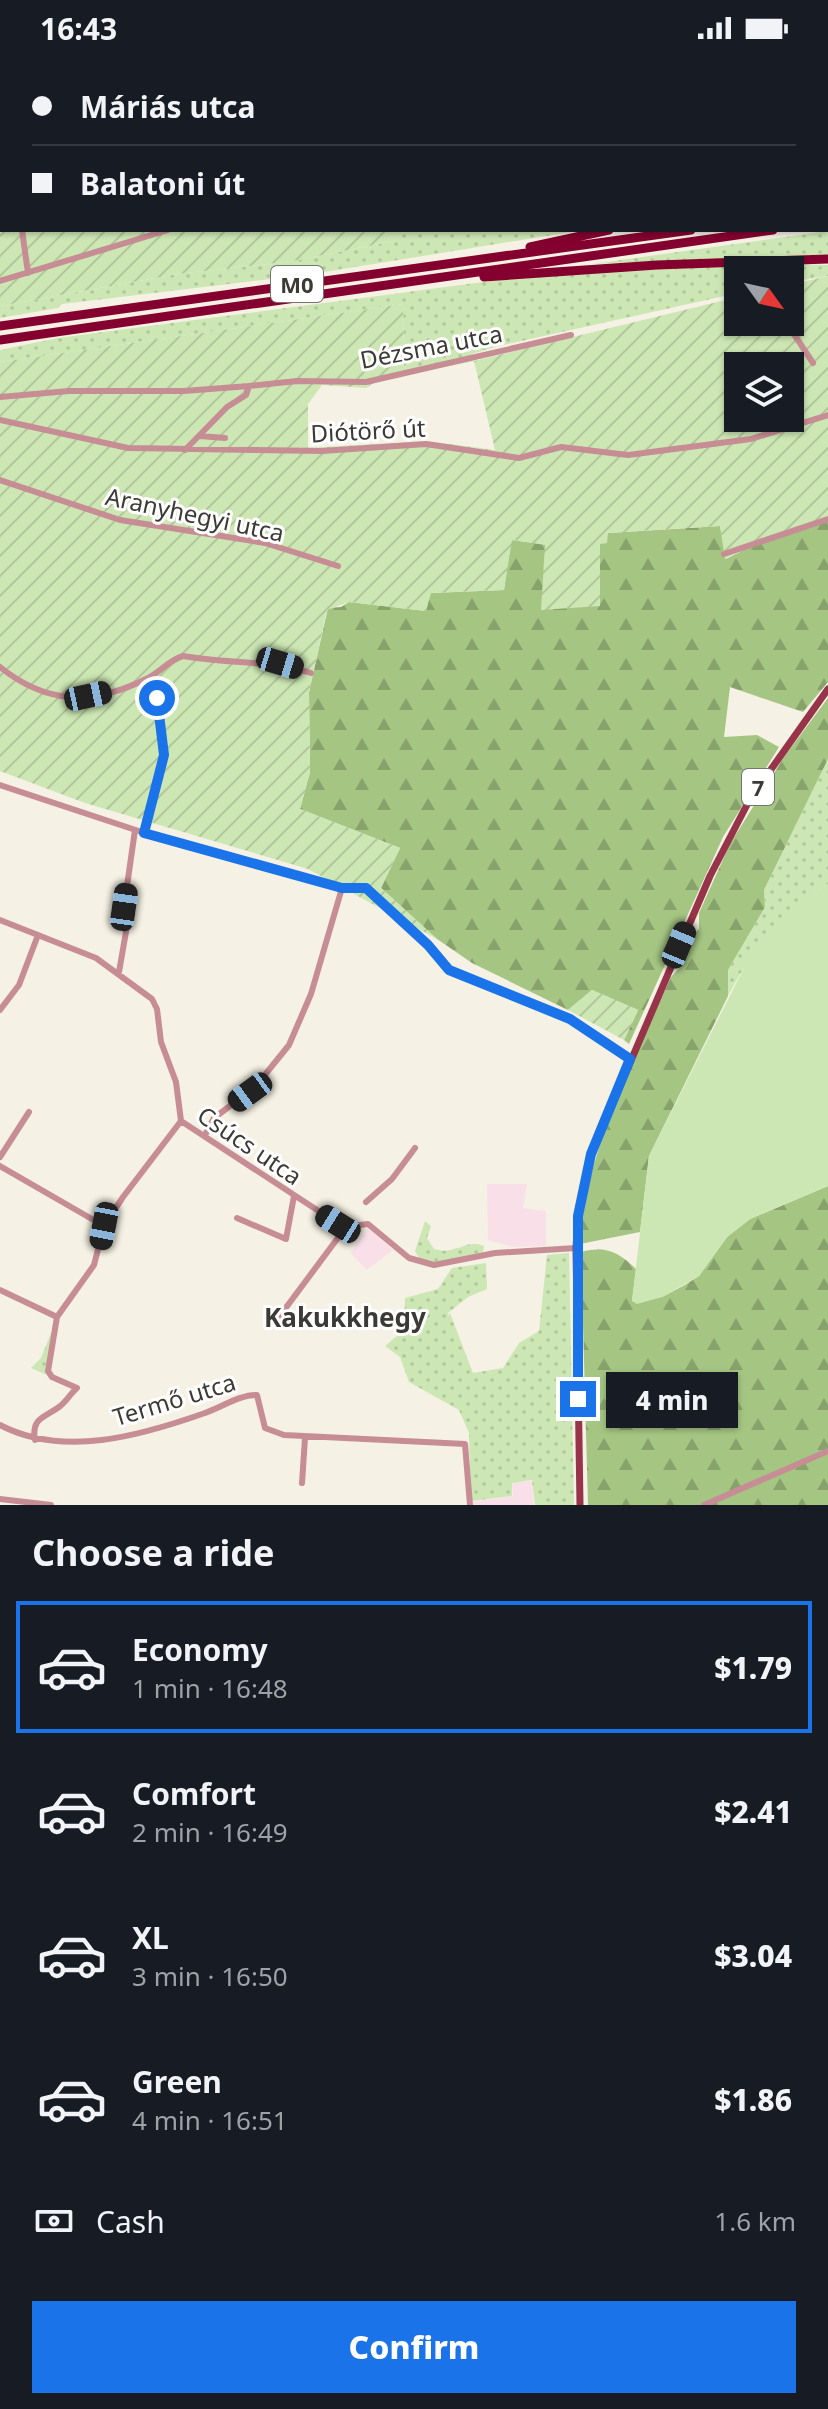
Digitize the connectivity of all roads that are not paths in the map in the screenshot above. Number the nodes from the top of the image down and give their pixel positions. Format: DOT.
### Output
graph roads {
  1 [pos="22,232"];
  2 [pos="161,232"];
  3 [pos="599,232"];
  4 [pos="676,232"];
  5 [pos="759,232"];
  6 [pos="500,256"];
  7 [pos="828,259"];
  8 [pos="28,273"];
  9 [pos="460,275"];
  10 [pos="0,281"];
  11 [pos="0,326"];
  12 [pos="571,335"];
  13 [pos="795,336"];
  14 [pos="0,343"];
  15 [pos="813,363"];
  16 [pos="249,386"];
  17 [pos="0,397"];
  18 [pos="828,415"];
  19 [pos="0,420"];
  20 [pos="200,436"];
  21 [pos="225,438"];
  22 [pos="185,450"];
  23 [pos="0,480"];
  24 [pos="828,519"];
  25 [pos="724,554"];
  26 [pos="338,566"];
  27 [pos="0,667"];
  28 [pos="311,673"];
  29 [pos="154,675"];
  30 [pos="828,689"];
  31 [pos="0,785"];
  32 [pos="135,830"];
  33 [pos="144,833"];
  34 [pos="342,888"];
  35 [pos="0,920"];
  36 [pos="38,935"];
  37 [pos="119,972"];
  38 [pos="1,1007"];
  39 [pos="630,1059"];
  40 [pos="29,1112"];
  41 [pos="181,1121"];
  42 [pos="205,1135"];
  43 [pos="415,1148"];
  44 [pos="0,1157"];
  45 [pos="0,1166"];
  46 [pos="294,1196"];
  47 [pos="366,1202"];
  48 [pos="237,1218"];
  49 [pos="104,1226"];
  50 [pos="347,1226"];
  51 [pos="576,1248"];
  52 [pos="0,1290"];
  53 [pos="57,1317"];
  54 [pos="279,1317"];
  55 [pos="0,1425"];
  56 [pos="305,1438"];
  57 [pos="35,1440"];
  58 [pos="828,1451"];
  59 [pos="302,1483"];
  60 [pos="0,1499"];
  61 [pos="51,1505"];
  62 [pos="470,1505"];
  63 [pos="580,1505"];
  64 [pos="704,1505"];
  1 -- 8 [label="street"];
  2 -- 8 [label="street"];
  3 -- 6 [label="highway"];
  4 -- 6 [label="highway, M0"];
  5 -- 9 [label="highway, M0"];
  6 -- 11 [label="highway, M0"];
  7 -- 9 [label="highway"];
  8 -- 10 [label="street"];
  9 -- 14 [label="highway, M0"];
  12 -- 16 [label="street, Dézsma utca"];
  13 -- 15 [label="street"];
  16 -- 17 [label="street, Dézsma utca"];
  16 -- 20 [label="street"];
  18 -- 22 [label="street, Diótörő út"];
  19 -- 22 [label="street, Diótörő út"];
  20 -- 21 [label="street"];
  20 -- 22 [label="street"];
  23 -- 26 [label="street, Aranyhegyi utca"];
  24 -- 25 [label="street"];
  27 -- 29 [label="street"];
  28 -- 29 [label="street"];
  29 -- 33 [label="street"];
  30 -- 39 [label="main road, 7"];
  31 -- 32 [label="street"];
  32 -- 33 [label="street"];
  32 -- 37 [label="street"];
  33 -- 34 [label="street"];
  34 -- 39 [label="street"];
  34 -- 42 [label="street"];
  35 -- 36 [label="street, Csúcs utca"];
  36 -- 37 [label="street, Csúcs utca"];
  36 -- 38 [label="street"];
  37 -- 41 [label="street, Csúcs utca"];
  39 -- 51 [label="main road, 7"];
  40 -- 44 [label="street"];
  41 -- 42 [label="street, Csúcs utca"];
  41 -- 49 [label="street"];
  42 -- 46 [label="street, Csúcs utca"];
  43 -- 47 [label="street"];
  45 -- 49 [label="street"];
  46 -- 48 [label="street"];
  46 -- 50 [label="street, Csúcs utca"];
  49 -- 53 [label="street"];
  50 -- 51 [label="street, Csúcs utca"];
  50 -- 54 [label="street"];
  51 -- 63 [label="main road, 7"];
  52 -- 53 [label="street"];
  53 -- 57 [label="street"];
  55 -- 57 [label="street, Termő utca"];
  56 -- 57 [label="street, Termő utca"];
  56 -- 59 [label="street"];
  56 -- 62 [label="street, Termő utca"];
  58 -- 64 [label="street"];
  60 -- 61 [label="street"];
}
